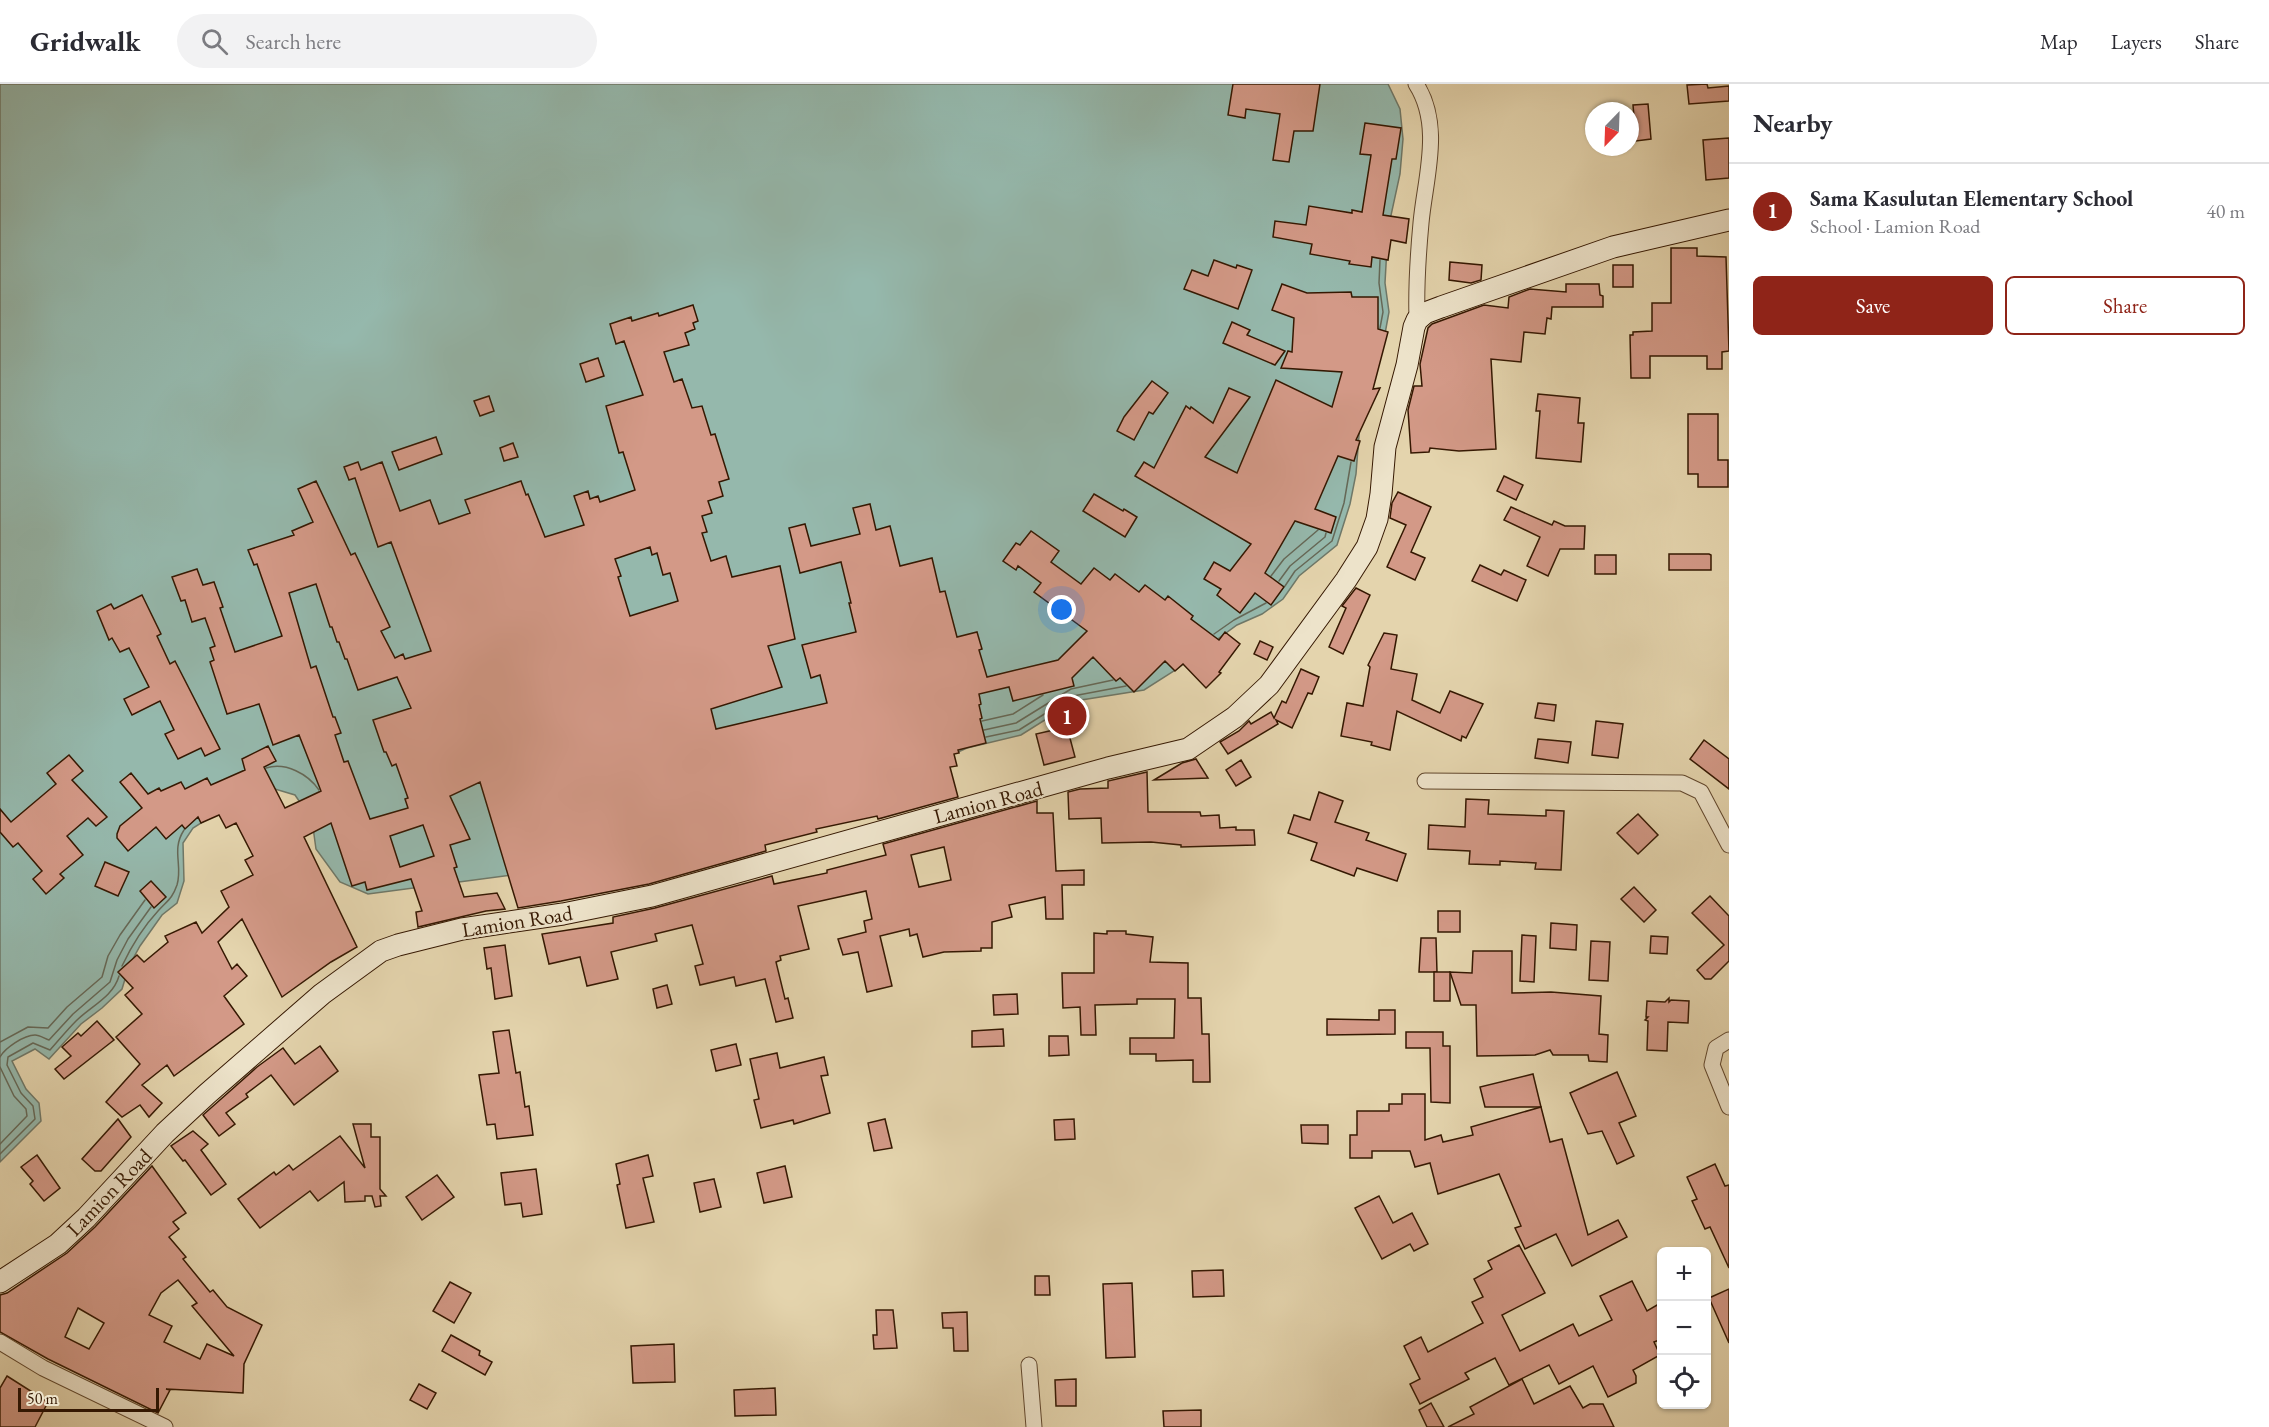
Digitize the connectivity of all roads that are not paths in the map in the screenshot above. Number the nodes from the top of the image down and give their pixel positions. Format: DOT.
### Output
graph roads {
  1 [pos="1416,84"];
  2 [pos="1729,220"];
  3 [pos="1417,320"];
  4 [pos="1425,781"];
  5 [pos="1729,845"];
  6 [pos="1729,1040"];
  7 [pos="1729,1107"];
  8 [pos="0,1282"];
  9 [pos="0,1342"];
  10 [pos="1029,1365"];
  11 [pos="165,1427"];
  12 [pos="1034,1427"];
  1 -- 3 [label="street"];
  2 -- 3 [label="street"];
  3 -- 8 [label="street, Lamion Road"];
  4 -- 5 [label="street"];
  6 -- 7 [label="street"];
  9 -- 11 [label="street"];
  10 -- 12 [label="street"];
}
